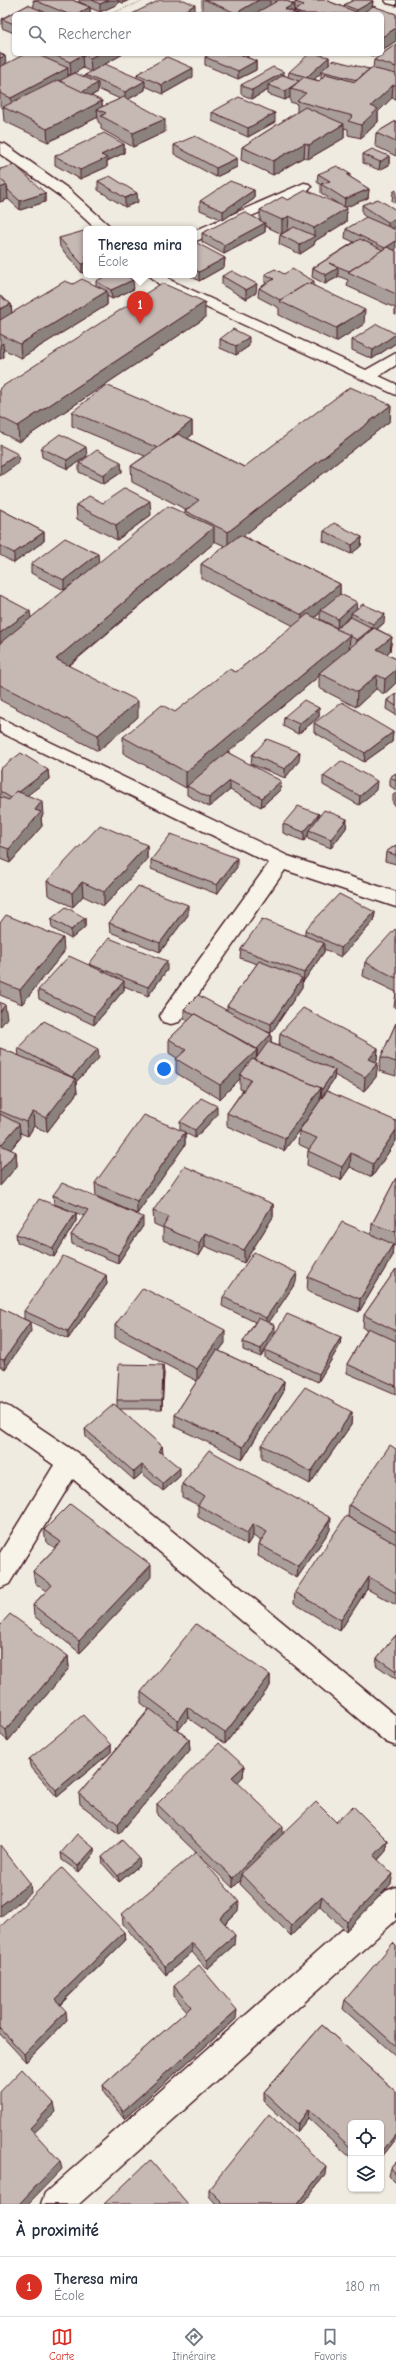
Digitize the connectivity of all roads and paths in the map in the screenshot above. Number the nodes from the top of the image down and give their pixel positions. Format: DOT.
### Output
graph roads {
  1 [pos="145,0"];
  2 [pos="392,0"];
  3 [pos="396,2"];
  4 [pos="115,12"];
  5 [pos="0,147"];
  6 [pos="304,187"];
  7 [pos="102,226"];
  8 [pos="197,236"];
  9 [pos="162,280"];
  10 [pos="154,293"];
  11 [pos="396,358"];
  12 [pos="367,377"];
  13 [pos="396,390"];
  14 [pos="0,724"];
  15 [pos="280,861"];
  16 [pos="396,900"];
  17 [pos="171,1016"];
  18 [pos="0,1414"];
  19 [pos="70,1462"];
  20 [pos="0,1576"];
  21 [pos="396,1733"];
  22 [pos="396,1901"];
  23 [pos="56,2204"];
  1 -- 4 [label="path"];
  2 -- 3 [label="street"];
  5 -- 7 [label="street"];
  6 -- 8 [label="street"];
  9 -- 10 [label="street"];
  9 -- 12 [label="street"];
  11 -- 12 [label="street"];
  12 -- 13 [label="street"];
  14 -- 15 [label="street"];
  15 -- 16 [label="street"];
  15 -- 17 [label="street"];
  18 -- 19 [label="street"];
  19 -- 20 [label="street"];
  19 -- 21 [label="street"];
  22 -- 23 [label="street"];
}
